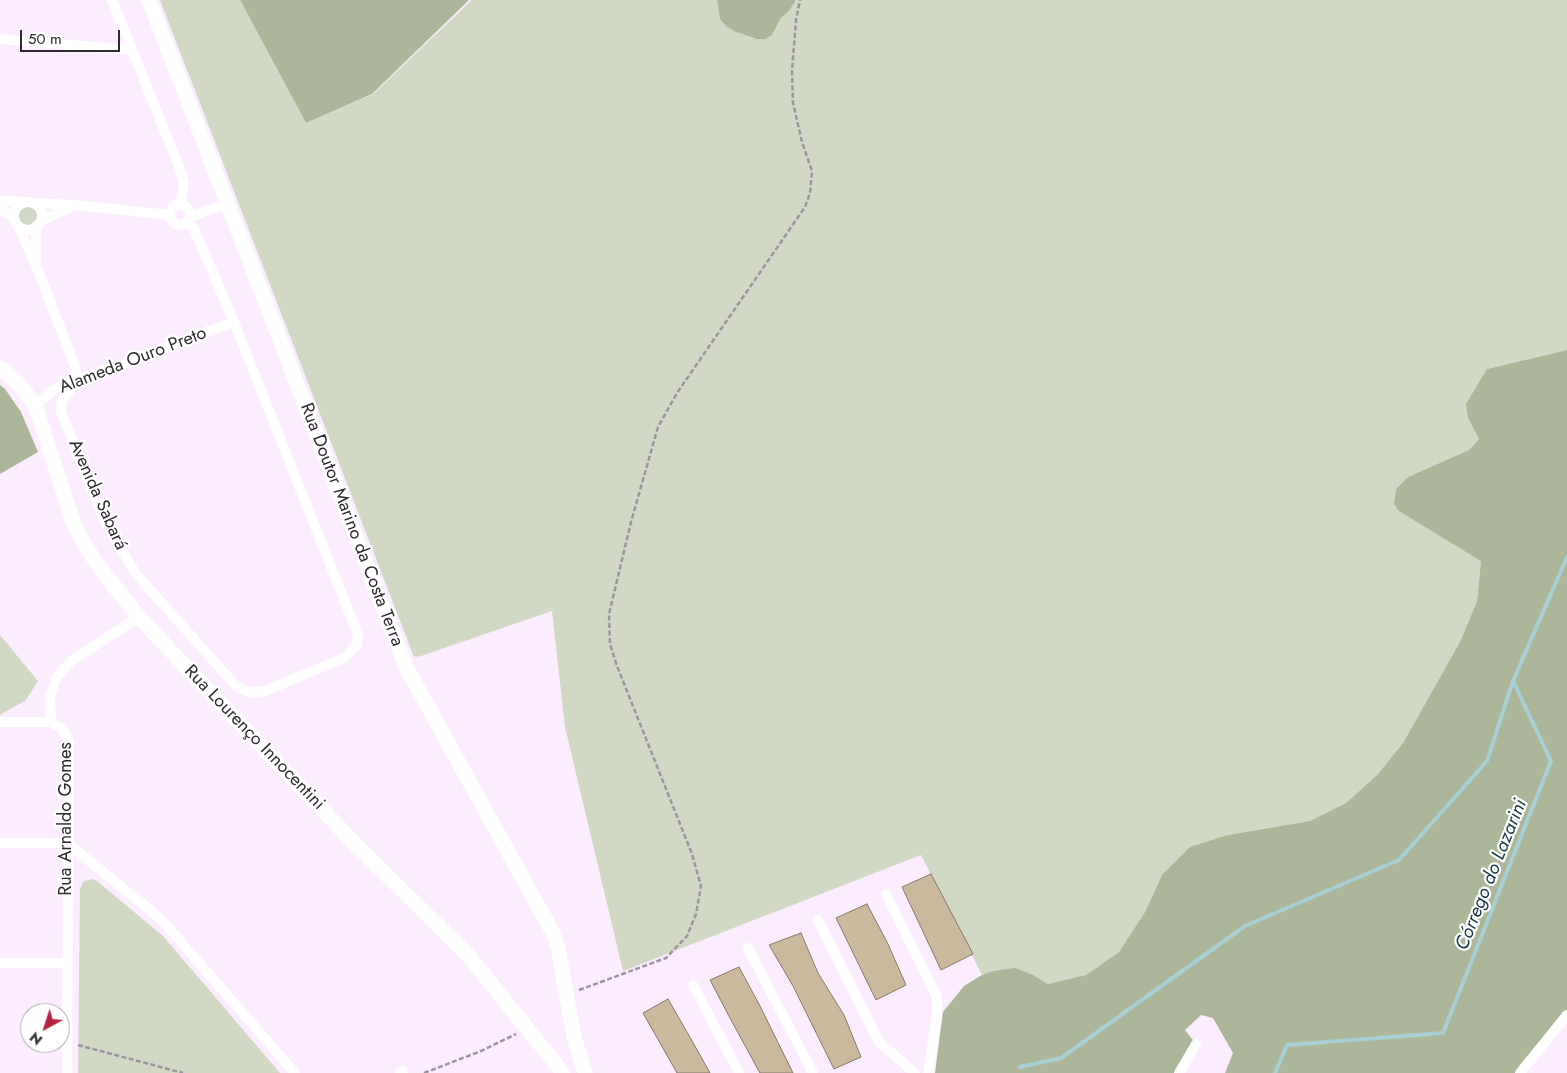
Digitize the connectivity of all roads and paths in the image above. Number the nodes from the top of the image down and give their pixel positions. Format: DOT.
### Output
graph roads {
  1 [pos="112,0"];
  2 [pos="149,0"];
  3 [pos="800,0"];
  4 [pos="0,39"];
  5 [pos="131,50"];
  6 [pos="0,201"];
  7 [pos="29,203"];
  8 [pos="227,203"];
  9 [pos="75,205"];
  10 [pos="180,205"];
  11 [pos="0,209"];
  12 [pos="170,215"];
  13 [pos="189,219"];
  14 [pos="16,221"];
  15 [pos="38,224"];
  16 [pos="36,265"];
  17 [pos="234,322"];
  18 [pos="0,368"];
  19 [pos="79,380"];
  20 [pos="35,405"];
  21 [pos="139,617"];
  22 [pos="0,722"];
  23 [pos="50,722"];
  24 [pos="0,843"];
  25 [pos="67,843"];
  26 [pos="886,894"];
  27 [pos="818,920"];
  28 [pos="748,948"];
  29 [pos="0,963"];
  30 [pos="67,963"];
  31 [pos="693,985"];
  32 [pos="566,994"];
  33 [pos="67,1003"];
  34 [pos="1567,1015"];
  35 [pos="526,1028"];
  36 [pos="574,1036"];
  37 [pos="70,1043"];
  38 [pos="1196,1044"];
  39 [pos="67,1053"];
  40 [pos="66,1073"];
  41 [pos="183,1073"];
  42 [pos="295,1073"];
  43 [pos="424,1073"];
  44 [pos="563,1073"];
  45 [pos="571,1073"];
  46 [pos="585,1073"];
  47 [pos="738,1073"];
  48 [pos="813,1073"];
  49 [pos="915,1073"];
  50 [pos="928,1073"];
  51 [pos="1180,1073"];
  52 [pos="1520,1073"];
  1 -- 5 [label="street"];
  2 -- 8 [label="main road, Rua Doutor Marino da Costa Terra"];
  3 -- 32 [label="path"];
  4 -- 5 [label="street"];
  5 -- 10 [label="street"];
  6 -- 7 [label="street"];
  7 -- 9 [label="street"];
  7 -- 14 [label="street"];
  7 -- 15 [label="street"];
  8 -- 13 [label="street"];
  8 -- 32 [label="main road, Rua Doutor Marino da Costa Terra"];
  9 -- 12 [label="street"];
  9 -- 15 [label="street"];
  10 -- 12 [label="street"];
  10 -- 13 [label="street"];
  11 -- 14 [label="street"];
  12 -- 13 [label="street"];
  13 -- 17 [label="street"];
  14 -- 15 [label="street"];
  14 -- 16 [label="street"];
  15 -- 16 [label="street"];
  16 -- 19 [label="street"];
  17 -- 19 [label="street, Alameda Ouro Preto"];
  17 -- 19 [label="street, Avenida Sabará"];
  18 -- 20 [label="main road, Rua Lourenço Innocentini"];
  19 -- 20 [label="street, Alameda Ouro Preto"];
  20 -- 21 [label="main road, Rua Lourenço Innocentini"];
  21 -- 23 [label="street, Rua Arnaldo Gomes"];
  21 -- 35 [label="main road, Rua Lourenço Innocentini"];
  22 -- 23 [label="street"];
  23 -- 25 [label="street, Rua Arnaldo Gomes"];
  24 -- 25 [label="street"];
  25 -- 30 [label="street, Rua Arnaldo Gomes"];
  25 -- 42 [label="street"];
  26 -- 50 [label="street"];
  27 -- 49 [label="street"];
  28 -- 48 [label="street"];
  29 -- 30 [label="street"];
  30 -- 33 [label="street, Rua Arnaldo Gomes"];
  31 -- 47 [label="street"];
  32 -- 36 [label="main road, Rua Doutor Marino da Costa Terra"];
  34 -- 52 [label="street"];
  35 -- 43 [label="path"];
  35 -- 44 [label="main road, Rua Lourenço Innocentini"];
  36 -- 45 [label="main road, Rua Doutor Marino da Costa Terra"];
  36 -- 46 [label="main road, Rua Doutor Marino da Costa Terra"];
  37 -- 41 [label="path"];
  38 -- 51 [label="street"];
  39 -- 40 [label="street, Rua Arnaldo Gomes"];
}
